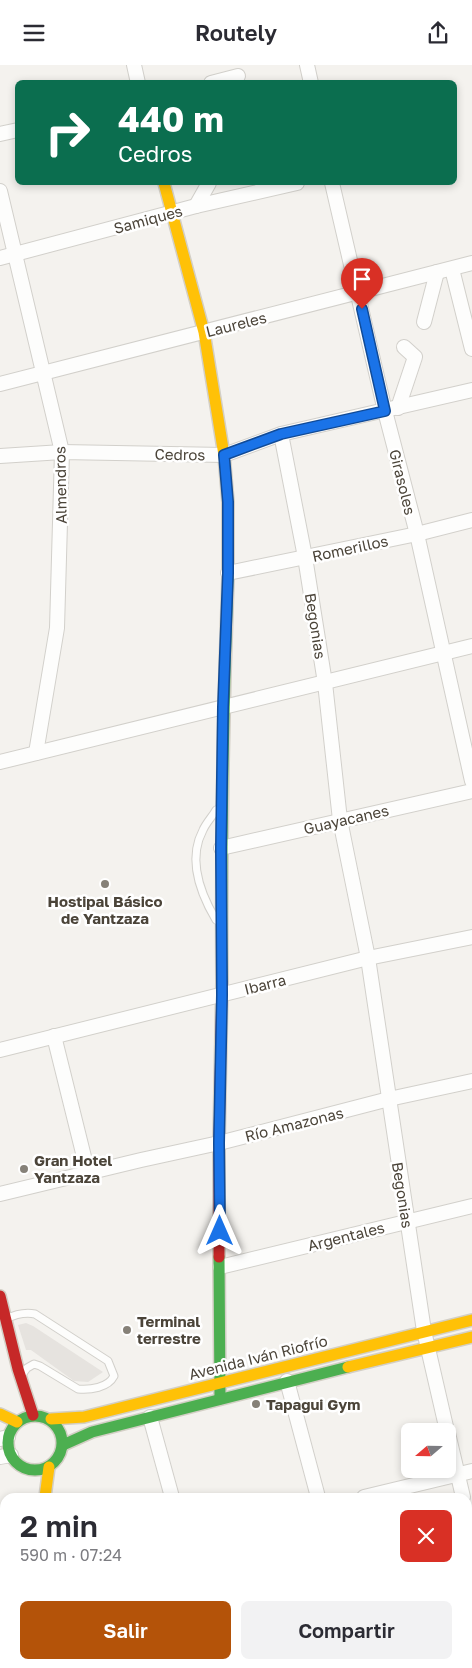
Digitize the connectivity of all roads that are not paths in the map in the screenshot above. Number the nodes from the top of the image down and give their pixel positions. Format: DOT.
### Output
graph roads {
  1 [pos="134,65"];
  2 [pos="307,65"];
  3 [pos="237,75"];
  4 [pos="137,80"];
  5 [pos="220,80"];
  6 [pos="310,80"];
  7 [pos="15,131"];
  8 [pos="0,134"];
  9 [pos="165,185"];
  10 [pos="208,185"];
  11 [pos="289,185"];
  12 [pos="332,185"];
  13 [pos="0,191"];
  14 [pos="196,206"];
  15 [pos="172,212"];
  16 [pos="15,254"];
  17 [pos="0,258"];
  18 [pos="472,263"];
  19 [pos="452,269"];
  20 [pos="437,272"];
  21 [pos="358,292"];
  22 [pos="424,322"];
  23 [pos="204,332"];
  24 [pos="404,347"];
  25 [pos="472,349"];
  26 [pos="43,373"];
  27 [pos="0,384"];
  28 [pos="472,390"];
  29 [pos="392,409"];
  30 [pos="281,434"];
  31 [pos="62,452"];
  32 [pos="224,455"];
  33 [pos="0,456"];
  34 [pos="472,520"];
  35 [pos="417,534"];
  36 [pos="305,557"];
  37 [pos="228,573"];
  38 [pos="472,646"];
  39 [pos="443,654"];
  40 [pos="324,683"];
  41 [pos="223,707"];
  42 [pos="36,753"];
  43 [pos="0,762"];
  44 [pos="472,781"];
  45 [pos="472,791"];
  46 [pos="222,802"];
  47 [pos="340,820"];
  48 [pos="221,848"];
  49 [pos="222,930"];
  50 [pos="472,937"];
  51 [pos="368,958"];
  52 [pos="222,995"];
  53 [pos="54,1036"];
  54 [pos="0,1050"];
  55 [pos="472,1081"];
  56 [pos="389,1099"];
  57 [pos="219,1143"];
  58 [pos="88,1173"];
  59 [pos="0,1194"];
  60 [pos="472,1205"];
  61 [pos="407,1221"];
  62 [pos="220,1267"];
  63 [pos="0,1296"];
  64 [pos="6,1319"];
  65 [pos="472,1320"];
  66 [pos="424,1331"];
  67 [pos="472,1337"];
  68 [pos="427,1348"];
  69 [pos="20,1377"];
  70 [pos="287,1381"];
  71 [pos="220,1383"];
  72 [pos="220,1399"];
  73 [pos="0,1414"];
  74 [pos="33,1415"];
  75 [pos="150,1417"];
  76 [pos="50,1419"];
  77 [pos="17,1422"];
  78 [pos="445,1423"];
  79 [pos="3,1437"];
  80 [pos="63,1445"];
  81 [pos="5,1456"];
  82 [pos="49,1467"];
  83 [pos="28,1470"];
  84 [pos="456,1470"];
  85 [pos="472,1471"];
  86 [pos="457,1474"];
  87 [pos="39,1493"];
  88 [pos="46,1493"];
  89 [pos="171,1493"];
  90 [pos="317,1493"];
  91 [pos="380,1493"];
  92 [pos="462,1493"];
  1 -- 4 [label="street"];
  2 -- 6 [label="street"];
  3 -- 5 [label="street"];
  7 -- 8 [label="street"];
  9 -- 15 [label="street"];
  10 -- 14 [label="street"];
  11 -- 14 [label="street, Samiques"];
  12 -- 21 [label="street, Girasoles"];
  13 -- 16 [label="street, Almendros"];
  14 -- 15 [label="street, Samiques"];
  15 -- 16 [label="street, Samiques"];
  15 -- 23 [label="street"];
  16 -- 17 [label="street, Samiques"];
  16 -- 26 [label="street, Almendros"];
  18 -- 19 [label="street, Laureles"];
  19 -- 20 [label="street, Laureles"];
  19 -- 25 [label="street"];
  20 -- 21 [label="street, Laureles"];
  20 -- 22 [label="street"];
  21 -- 23 [label="street, Laureles"];
  21 -- 29 [label="street, Girasoles"];
  23 -- 26 [label="street, Laureles"];
  23 -- 32 [label="street"];
  24 -- 29 [label="street"];
  26 -- 27 [label="street, Laureles"];
  26 -- 31 [label="street, Almendros"];
  28 -- 29 [label="street, Cedros"];
  29 -- 30 [label="street, Cedros"];
  29 -- 35 [label="street, Girasoles"];
  30 -- 32 [label="street, Cedros"];
  30 -- 36 [label="street, Begonias"];
  31 -- 32 [label="street, Cedros"];
  31 -- 33 [label="street, Cedros"];
  31 -- 42 [label="street, Almendros"];
  32 -- 37 [label="street"];
  34 -- 35 [label="street, Romerillos"];
  35 -- 36 [label="street, Romerillos"];
  35 -- 39 [label="street, Girasoles"];
  36 -- 37 [label="street, Romerillos"];
  36 -- 40 [label="street, Begonias"];
  37 -- 41 [label="street"];
  38 -- 39 [label="street"];
  39 -- 40 [label="street"];
  39 -- 44 [label="street, Girasoles"];
  40 -- 41 [label="street"];
  40 -- 47 [label="street, Begonias"];
  41 -- 42 [label="street"];
  41 -- 46 [label="street"];
  42 -- 43 [label="street"];
  45 -- 47 [label="street, Guayacanes"];
  46 -- 48 [label="street"];
  46 -- 49 [label="lane"];
  47 -- 48 [label="street, Guayacanes"];
  47 -- 51 [label="street, Begonias"];
  48 -- 49 [label="street"];
  49 -- 52 [label="street"];
  50 -- 51 [label="street, Ibarra"];
  51 -- 52 [label="street, Ibarra"];
  51 -- 56 [label="street, Begonias"];
  52 -- 53 [label="street, Ibarra"];
  52 -- 57 [label="street"];
  53 -- 54 [label="street, Ibarra"];
  53 -- 58 [label="street"];
  55 -- 56 [label="street, Río Amazonas"];
  56 -- 57 [label="street, Río Amazonas"];
  56 -- 61 [label="street, Begonias"];
  57 -- 58 [label="street, Río Amazonas"];
  57 -- 62 [label="street"];
  58 -- 59 [label="street, Río Amazonas"];
  60 -- 61 [label="street, Argentales"];
  61 -- 62 [label="street, Argentales"];
  61 -- 66 [label="street, Begonias"];
  62 -- 71 [label="street"];
  63 -- 64 [label="street"];
  64 -- 69 [label="street"];
  64 -- 69 [label="lane"];
  65 -- 66 [label="street, Avenida Iván Riofrío"];
  66 -- 68 [label="street, Begonias"];
  66 -- 71 [label="street, Avenida Iván Riofrío"];
  67 -- 68 [label="street, Avenida Iván Riofrío"];
  68 -- 70 [label="street, Avenida Iván Riofrío"];
  68 -- 78 [label="street, Begonias"];
  69 -- 74 [label="street"];
  70 -- 72 [label="street, Avenida Iván Riofrío"];
  70 -- 90 [label="street"];
  71 -- 72 [label="street"];
  71 -- 76 [label="street, Avenida Iván Riofrío"];
  72 -- 75 [label="street, Avenida Iván Riofrío"];
  73 -- 77 [label="street"];
  74 -- 76 [label="street"];
  74 -- 77 [label="street"];
  75 -- 80 [label="street, Avenida Iván Riofrío"];
  75 -- 89 [label="street"];
  76 -- 80 [label="street"];
  77 -- 79 [label="street"];
  79 -- 81 [label="street"];
  80 -- 82 [label="street"];
  81 -- 83 [label="street"];
  82 -- 83 [label="street"];
  82 -- 88 [label="street"];
  83 -- 87 [label="street"];
  84 -- 86 [label="street, Begonias"];
  85 -- 86 [label="street"];
  86 -- 91 [label="street"];
  86 -- 92 [label="street, Begonias"];
}
